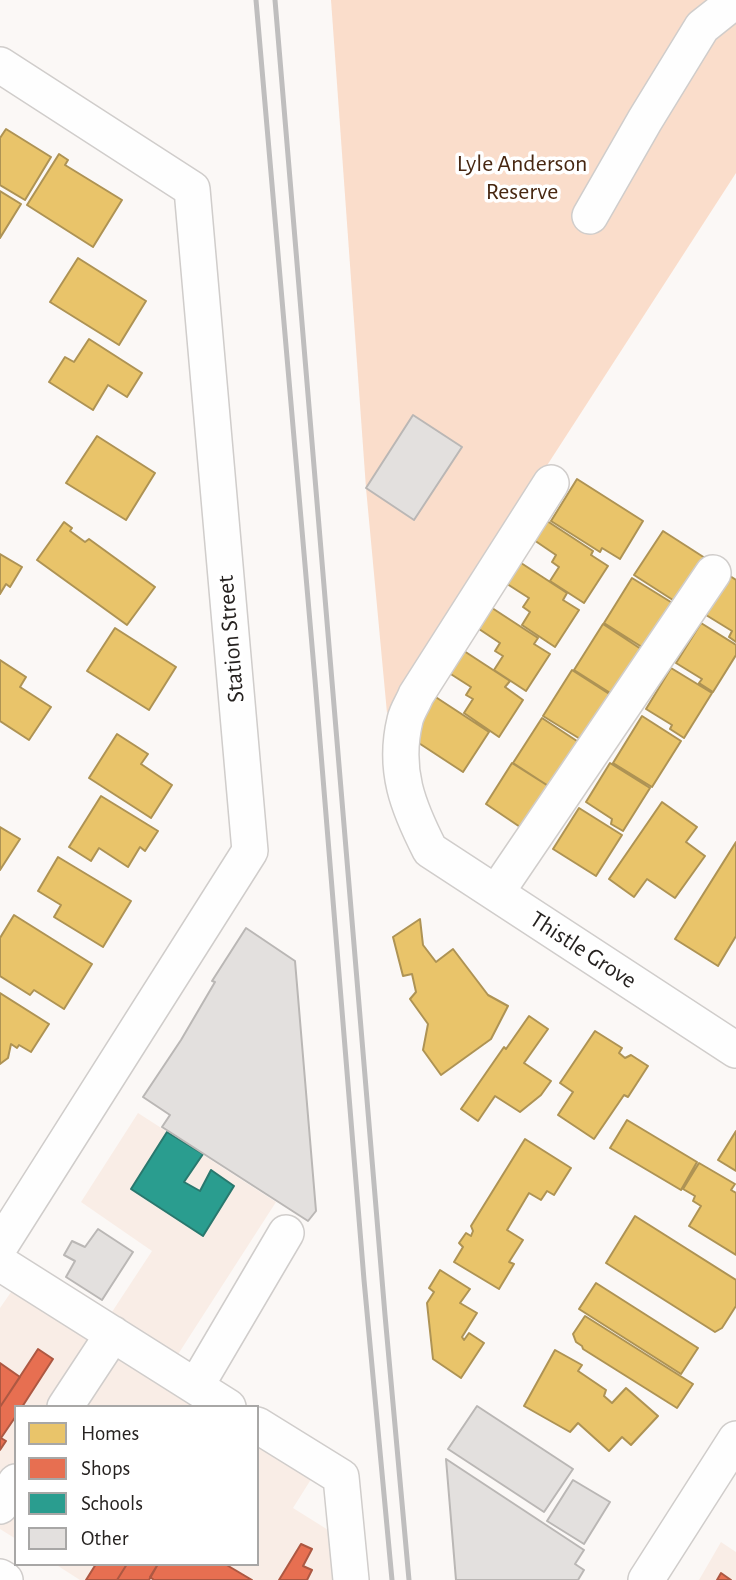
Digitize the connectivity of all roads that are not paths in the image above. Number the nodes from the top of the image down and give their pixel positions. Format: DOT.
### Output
graph roads {
  1 [pos="736,0"];
  2 [pos="0,65"];
  3 [pos="590,216"];
  4 [pos="551,484"];
  5 [pos="713,573"];
  6 [pos="496,893"];
  7 [pos="736,1049"];
  8 [pos="286,1233"];
  9 [pos="0,1246"];
  10 [pos="0,1263"];
  11 [pos="113,1334"];
  12 [pos="196,1386"];
  13 [pos="66,1405"];
  14 [pos="225,1405"];
  15 [pos="259,1426"];
  16 [pos="736,1439"];
  17 [pos="14,1485"];
  18 [pos="0,1506"];
  19 [pos="0,1577"];
  20 [pos="5,1580"];
  21 [pos="351,1580"];
  22 [pos="646,1580"];
  1 -- 3 [label="street"];
  2 -- 9 [label="street, Station Street"];
  4 -- 6 [label="street, Thistle Grove"];
  5 -- 6 [label="street"];
  6 -- 7 [label="street, Thistle Grove"];
  8 -- 12 [label="street"];
  10 -- 11 [label="street"];
  11 -- 12 [label="street"];
  11 -- 13 [label="street"];
  12 -- 14 [label="street"];
  15 -- 21 [label="street"];
  16 -- 22 [label="street"];
  17 -- 18 [label="street"];
  19 -- 20 [label="street"];
}
